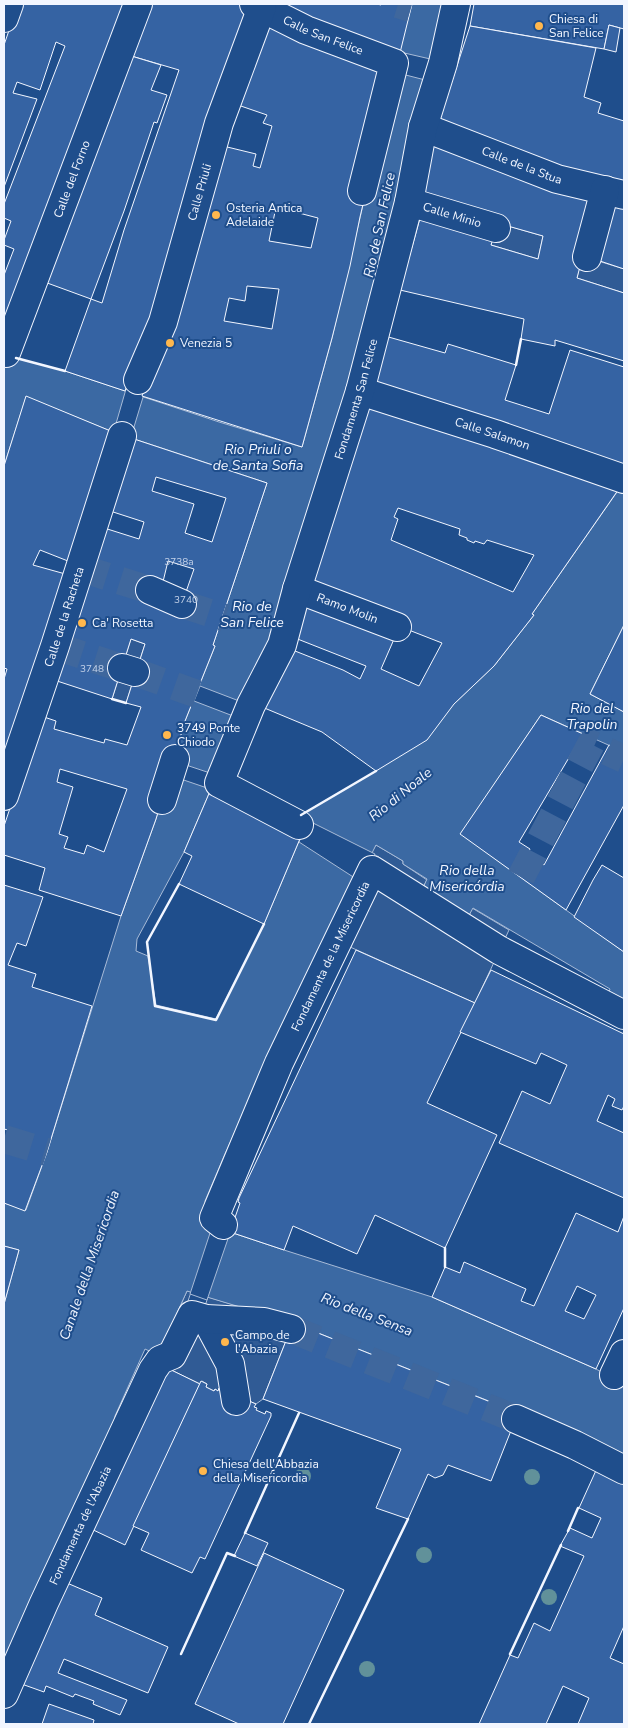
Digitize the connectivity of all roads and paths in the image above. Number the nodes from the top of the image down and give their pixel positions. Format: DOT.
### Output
graph roads {
  1 [pos="9,4"];
  2 [pos="138,4"];
  3 [pos="456,4"];
  4 [pos="258,5"];
  5 [pos="4,18"];
  6 [pos="423,127"];
  7 [pos="362,191"];
  8 [pos="614,193"];
  9 [pos="409,202"];
  10 [pos="496,228"];
  11 [pos="587,257"];
  12 [pos="6,353"];
  13 [pos="138,380"];
  14 [pos="360,391"];
  15 [pos="122,436"];
  16 [pos="624,479"];
  17 [pos="298,589"];
  18 [pos="150,590"];
  19 [pos="182,604"];
  20 [pos="397,627"];
  21 [pos="175,759"];
  22 [pos="4,796"];
  23 [pos="162,800"];
  24 [pos="298,825"];
  25 [pos="624,1015"];
  26 [pos="223,1225"];
  27 [pos="206,1319"];
  28 [pos="290,1329"];
  29 [pos="236,1401"];
  30 [pos="516,1418"];
  31 [pos="624,1470"];
  32 [pos="4,1694"];
  1 -- 5 [label="street"];
  2 -- 12 [label="street, Calle del Forno"];
  3 -- 6 [label="street, Fondamenta San Felice"];
  4 -- 7 [label="street, Calle San Felice"];
  4 -- 13 [label="street, Calle Priuli"];
  6 -- 8 [label="street, Calle de la Stua"];
  6 -- 9 [label="street, Fondamenta San Felice"];
  8 -- 11 [label="street"];
  9 -- 10 [label="street, Calle Minio"];
  9 -- 14 [label="street, Fondamenta San Felice"];
  14 -- 16 [label="street, Calle Salamon"];
  14 -- 17 [label="street, Fondamenta San Felice"];
  15 -- 22 [label="street, Calle de la Racheta"];
  17 -- 20 [label="street, Ramo Molin"];
  17 -- 24 [label="street, Fondamenta San Felice"];
  18 -- 19 [label="street"];
  21 -- 23 [label="street"];
  25 -- 26 [label="street, Fondamenta de la Misericordia"];
  27 -- 28 [label="street"];
  27 -- 29 [label="street"];
  27 -- 32 [label="street, Fondamenta de l'Abazia"];
  30 -- 31 [label="street"];
}
